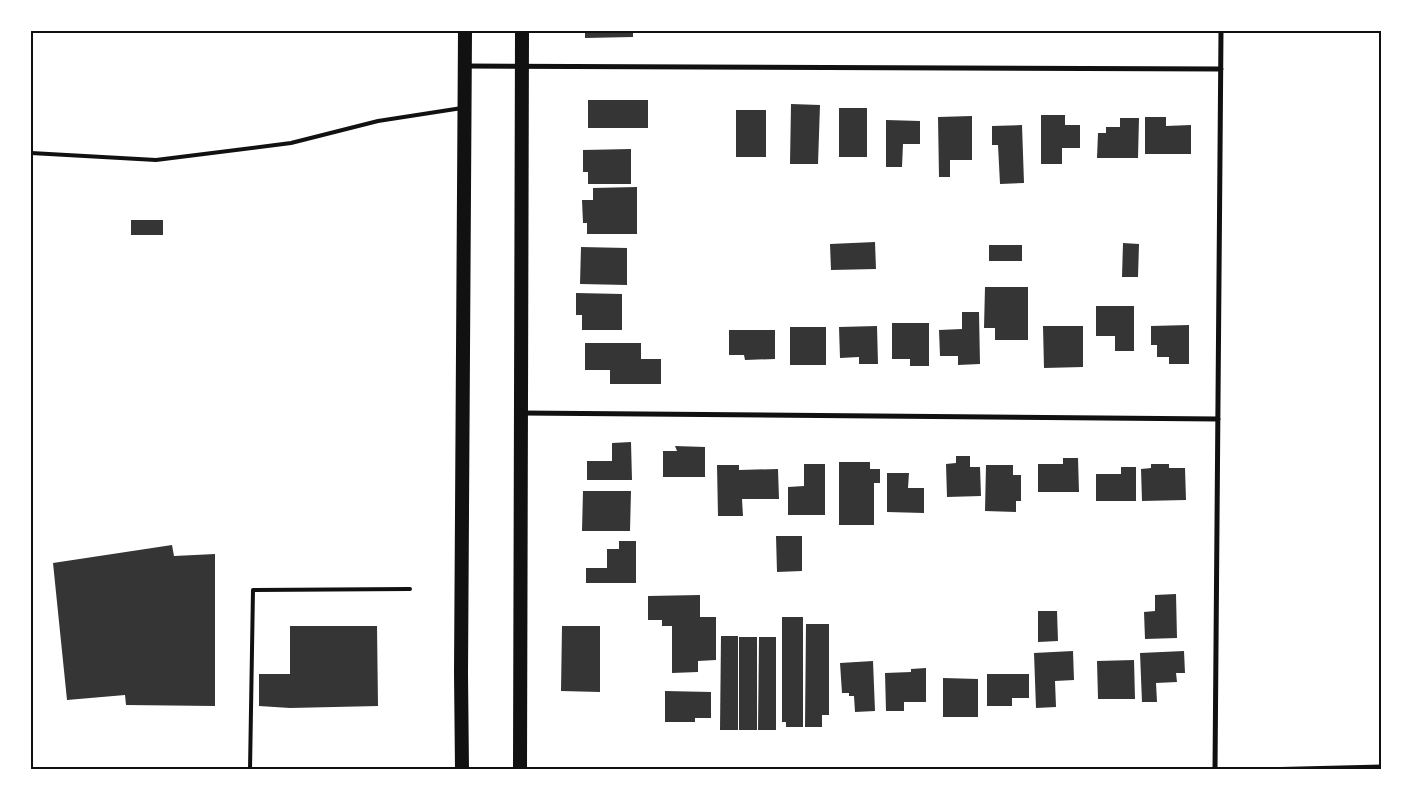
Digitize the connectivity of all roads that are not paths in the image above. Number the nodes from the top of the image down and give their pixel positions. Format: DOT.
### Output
graph roads {
  1 [pos="465,31"];
  2 [pos="522,31"];
  3 [pos="1221,31"];
  4 [pos="465,66"];
  5 [pos="522,66"];
  6 [pos="1221,70"];
  7 [pos="464,108"];
  8 [pos="31,153"];
  9 [pos="521,413"];
  10 [pos="1218,419"];
  11 [pos="410,589"];
  12 [pos="1382,767"];
  13 [pos="250,770"];
  14 [pos="462,770"];
  15 [pos="520,770"];
  16 [pos="1215,770"];
  17 [pos="1258,770"];
  1 -- 4 [label="highway"];
  2 -- 5 [label="highway"];
  3 -- 6 [label="street"];
  4 -- 5 [label="street"];
  4 -- 7 [label="highway"];
  5 -- 6 [label="street"];
  5 -- 9 [label="highway"];
  6 -- 10 [label="street"];
  7 -- 8 [label="lane"];
  7 -- 14 [label="highway"];
  9 -- 10 [label="street"];
  9 -- 15 [label="highway"];
  10 -- 16 [label="street"];
  11 -- 13 [label="lane"];
  12 -- 17 [label="street"];
}
